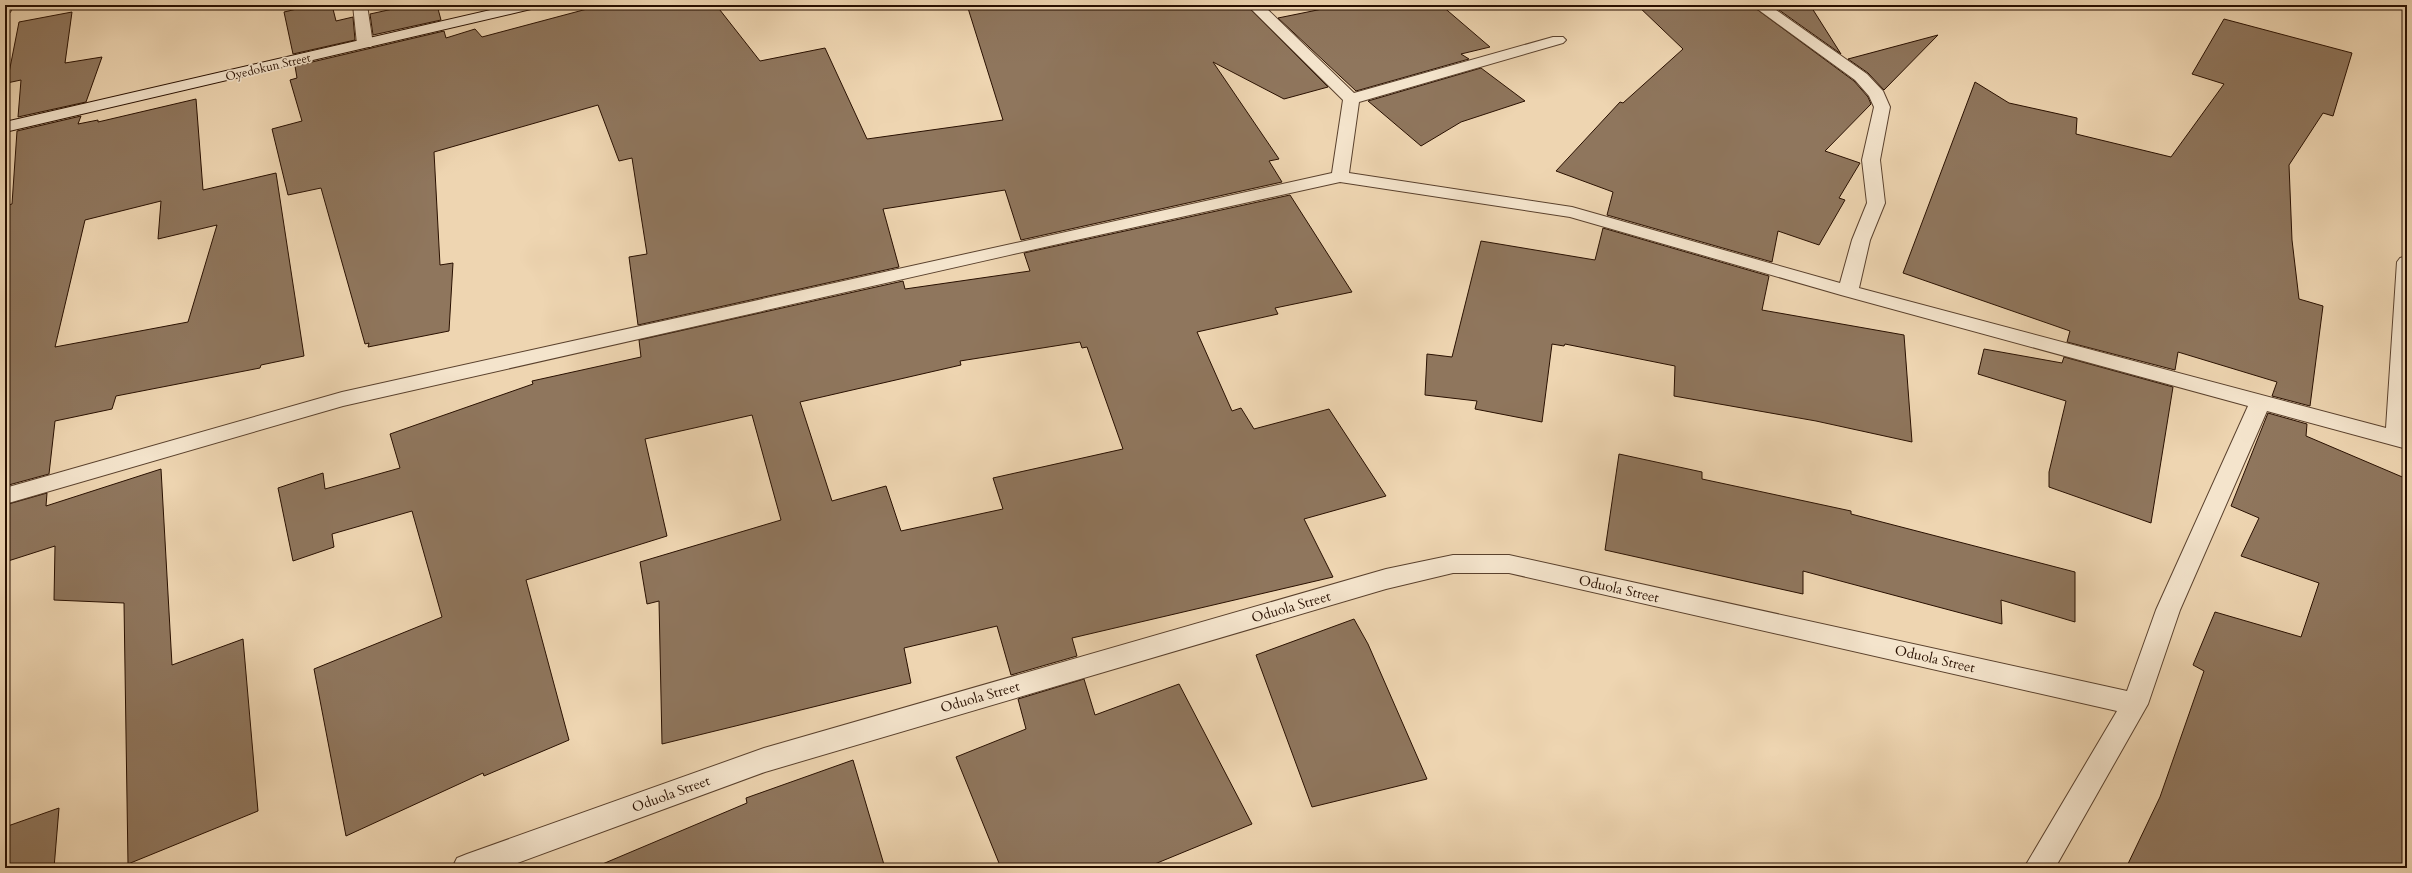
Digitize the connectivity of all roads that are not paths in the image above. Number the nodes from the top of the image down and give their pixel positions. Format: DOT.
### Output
graph roads {
  1 [pos="7,5"];
  2 [pos="360,5"];
  3 [pos="532,5"];
  4 [pos="1254,5"];
  5 [pos="1759,5"];
  6 [pos="5,10"];
  7 [pos="1558,40"];
  8 [pos="365,44"];
  9 [pos="1352,98"];
  10 [pos="5,127"];
  11 [pos="1340,177"];
  12 [pos="2407,262"];
  13 [pos="1848,291"];
  14 [pos="2261,401"];
  15 [pos="2402,439"];
  16 [pos="5,496"];
  17 [pos="2135,704"];
  18 [pos="467,868"];
  19 [pos="2039,868"];
  1 -- 6 [label="street"];
  2 -- 8 [label="street"];
  3 -- 8 [label="street, Oyedokun Street"];
  4 -- 9 [label="street"];
  5 -- 13 [label="street"];
  7 -- 9 [label="street"];
  8 -- 10 [label="street, Oyedokun Street"];
  9 -- 11 [label="street"];
  11 -- 13 [label="street"];
  11 -- 16 [label="street"];
  12 -- 15 [label="street"];
  13 -- 14 [label="street"];
  14 -- 15 [label="street"];
  14 -- 17 [label="street"];
  17 -- 18 [label="street, Oduola Street"];
  17 -- 19 [label="street"];
}
